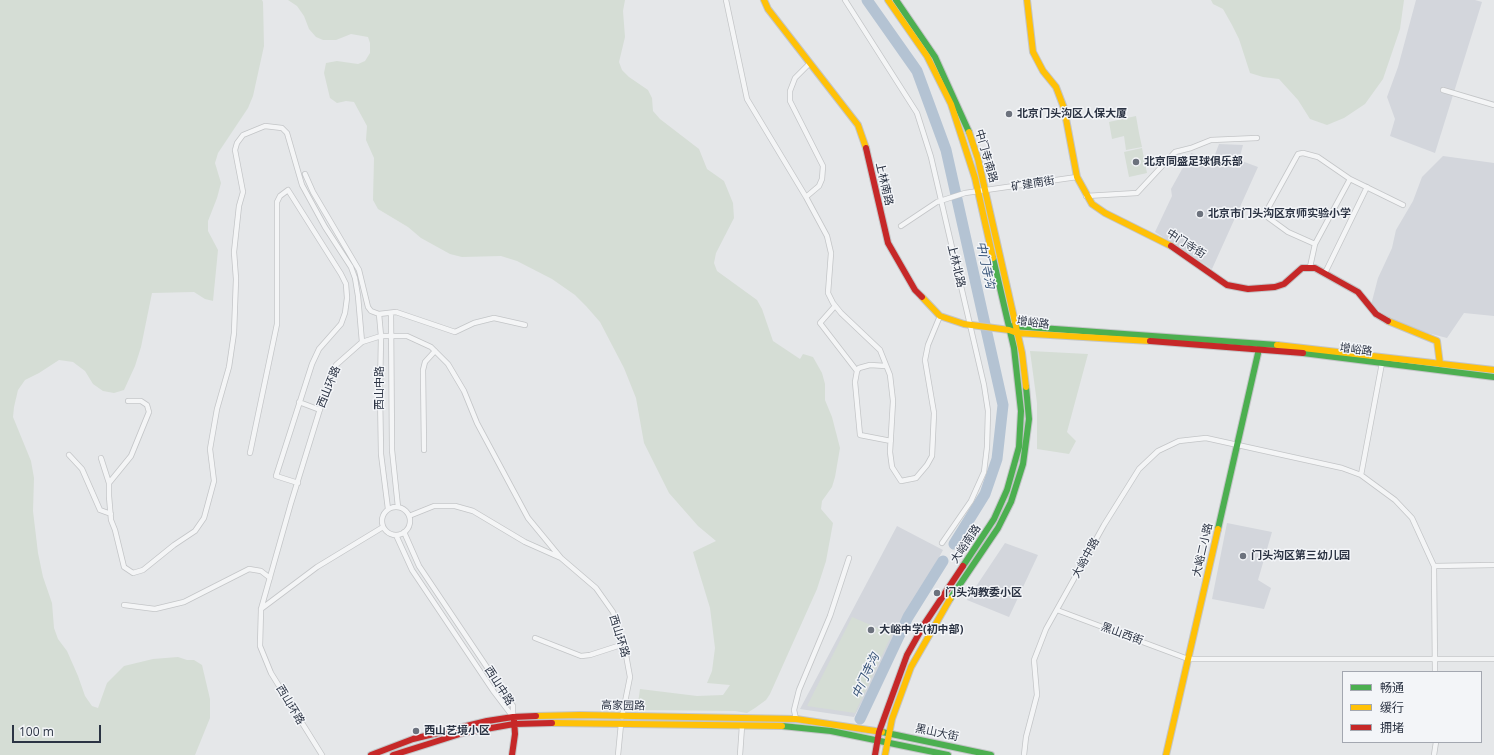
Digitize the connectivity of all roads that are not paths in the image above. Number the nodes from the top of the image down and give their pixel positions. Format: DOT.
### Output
graph roads {
  1 [pos="726,0"];
  2 [pos="764,0"];
  3 [pos="845,0"];
  4 [pos="888,0"];
  5 [pos="896,0"];
  6 [pos="1027,0"];
  7 [pos="810,63"];
  8 [pos="1443,90"];
  9 [pos="1494,105"];
  10 [pos="1257,138"];
  11 [pos="305,174"];
  12 [pos="1077,177"];
  13 [pos="1350,179"];
  14 [pos="1367,187"];
  15 [pos="978,190"];
  16 [pos="985,191"];
  17 [pos="1086,196"];
  18 [pos="806,197"];
  19 [pos="940,201"];
  20 [pos="1403,205"];
  21 [pos="902,226"];
  22 [pos="1315,244"];
  23 [pos="1310,267"];
  24 [pos="1325,273"];
  25 [pos="835,306"];
  26 [pos="391,313"];
  27 [pos="379,314"];
  28 [pos="940,316"];
  29 [pos="525,325"];
  30 [pos="1015,325"];
  31 [pos="971,326"];
  32 [pos="1009,330"];
  33 [pos="1017,333"];
  34 [pos="381,336"];
  35 [pos="392,336"];
  36 [pos="362,342"];
  37 [pos="1259,349"];
  38 [pos="435,351"];
  39 [pos="1382,363"];
  40 [pos="1440,364"];
  41 [pos="886,366"];
  42 [pos="1494,370"];
  43 [pos="857,371"];
  44 [pos="1494,377"];
  45 [pos="128,401"];
  46 [pos="299,402"];
  47 [pos="320,410"];
  48 [pos="891,441"];
  49 [pos="1237,444"];
  50 [pos="424,450"];
  51 [pos="250,453"];
  52 [pos="69,455"];
  53 [pos="101,458"];
  54 [pos="1361,474"];
  55 [pos="298,482"];
  56 [pos="109,483"];
  57 [pos="398,507"];
  58 [pos="388,509"];
  59 [pos="110,514"];
  60 [pos="409,516"];
  61 [pos="383,527"];
  62 [pos="404,532"];
  63 [pos="396,535"];
  64 [pos="942,543"];
  65 [pos="561,558"];
  66 [pos="849,558"];
  67 [pos="1494,565"];
  68 [pos="1434,566"];
  69 [pos="270,578"];
  70 [pos="124,605"];
  71 [pos="261,609"];
  72 [pos="1057,610"];
  73 [pos="535,638"];
  74 [pos="624,644"];
  75 [pos="1188,659"];
  76 [pos="1435,659"];
  77 [pos="1494,659"];
  78 [pos="1435,671"];
  79 [pos="514,717"];
  80 [pos="622,717"];
  81 [pos="796,719"];
  82 [pos="514,724"];
  83 [pos="621,724"];
  84 [pos="742,726"];
  85 [pos="879,732"];
  86 [pos="889,734"];
  87 [pos="877,740"];
  88 [pos="887,742"];
  89 [pos="1436,743"];
  90 [pos="322,755"];
  91 [pos="371,755"];
  92 [pos="393,755"];
  93 [pos="512,755"];
  94 [pos="618,755"];
  95 [pos="740,755"];
  96 [pos="875,755"];
  97 [pos="885,755"];
  98 [pos="948,755"];
  99 [pos="991,755"];
  100 [pos="1024,755"];
  101 [pos="1166,755"];
  102 [pos="1434,755"];
  1 -- 18 [label="street"];
  2 -- 7 [label="main road, 上林南路"];
  3 -- 19 [label="street, 上林北路"];
  4 -- 15 [label="main road, 中门寺南路"];
  5 -- 16 [label="main road, 中门寺南路"];
  6 -- 12 [label="main road, 中门寺街"];
  7 -- 18 [label="street"];
  7 -- 28 [label="main road, 上林南路"];
  8 -- 9 [label="street"];
  10 -- 17 [label="street"];
  11 -- 27 [label="street"];
  12 -- 16 [label="street, 矿建南街"];
  12 -- 17 [label="main road, 中门寺街"];
  13 -- 14 [label="street"];
  13 -- 22 [label="street"];
  13 -- 22 [label="street"];
  14 -- 20 [label="street"];
  14 -- 24 [label="street"];
  15 -- 16 [label="street, 矿建南街"];
  15 -- 19 [label="street, 矿建南街"];
  15 -- 32 [label="main road, 中门寺南路"];
  16 -- 30 [label="main road, 中门寺南路"];
  17 -- 23 [label="main road, 中门寺街"];
  18 -- 25 [label="street"];
  19 -- 21 [label="street, 矿建南街"];
  19 -- 31 [label="street, 上林北路"];
  22 -- 23 [label="street"];
  23 -- 24 [label="main road"];
  24 -- 40 [label="main road"];
  25 -- 41 [label="street"];
  25 -- 43 [label="street"];
  26 -- 27 [label="street"];
  26 -- 29 [label="street"];
  26 -- 35 [label="street, 西山中路"];
  27 -- 34 [label="street, 西山中路"];
  28 -- 31 [label="main road, 上林南路"];
  28 -- 48 [label="street"];
  30 -- 32 [label="main road, 增峪路"];
  30 -- 33 [label="main road, 中门寺南路"];
  30 -- 40 [label="main road, 增峪路"];
  31 -- 32 [label="main road, 上林南路"];
  31 -- 64 [label="street, 上林北路"];
  32 -- 33 [label="main road, 增峪路"];
  32 -- 85 [label="main road, 大峪南路"];
  33 -- 37 [label="main road, 增峪路"];
  33 -- 86 [label="main road, 大峪南路"];
  34 -- 35 [label="street, 西山环路"];
  34 -- 36 [label="street, 西山环路"];
  34 -- 58 [label="street, 西山中路"];
  35 -- 38 [label="street, 西山环路"];
  35 -- 57 [label="street, 西山中路"];
  36 -- 47 [label="street, 西山环路"];
  36 -- 59 [label="street"];
  37 -- 39 [label="main road, 增峪路"];
  37 -- 49 [label="main road, 大峪二小路"];
  38 -- 50 [label="street"];
  38 -- 65 [label="street, 西山环路"];
  39 -- 44 [label="main road, 增峪路"];
  39 -- 54 [label="street"];
  40 -- 42 [label="main road, 增峪路"];
  41 -- 43 [label="street"];
  41 -- 48 [label="street"];
  43 -- 48 [label="street"];
  45 -- 56 [label="street"];
  46 -- 47 [label="street"];
  46 -- 51 [label="street"];
  46 -- 55 [label="street"];
  47 -- 55 [label="street, 西山环路"];
  49 -- 54 [label="street, 大峪中路"];
  49 -- 72 [label="street, 大峪中路"];
  49 -- 75 [label="main road, 大峪二小路"];
  52 -- 59 [label="street"];
  53 -- 56 [label="street"];
  54 -- 68 [label="street"];
  55 -- 69 [label="street, 西山环路"];
  56 -- 59 [label="street"];
  57 -- 58 [label="street"];
  57 -- 60 [label="street"];
  58 -- 61 [label="street"];
  60 -- 62 [label="street"];
  60 -- 65 [label="street"];
  61 -- 63 [label="street"];
  61 -- 71 [label="street"];
  62 -- 63 [label="street"];
  62 -- 79 [label="street, 西山中路"];
  63 -- 79 [label="street, 西山中路"];
  65 -- 74 [label="street, 西山环路"];
  66 -- 81 [label="street"];
  67 -- 68 [label="street"];
  68 -- 76 [label="street"];
  69 -- 70 [label="street"];
  69 -- 71 [label="street, 西山环路"];
  71 -- 90 [label="street, 西山环路"];
  72 -- 75 [label="street, 黑山西街"];
  72 -- 100 [label="street, 大峪中路"];
  73 -- 74 [label="street"];
  74 -- 80 [label="street, 西山环路"];
  75 -- 76 [label="street"];
  75 -- 101 [label="main road, 大峪二小路"];
  76 -- 77 [label="street"];
  76 -- 78 [label="street"];
  79 -- 80 [label="main road, 高家园路"];
  79 -- 82 [label="main road"];
  79 -- 91 [label="main road, 高家园路"];
  80 -- 81 [label="main road, 高家园路"];
  81 -- 85 [label="main road, 高家园路"];
  82 -- 83 [label="main road, 高家园路"];
  82 -- 92 [label="main road, 高家园路"];
  82 -- 93 [label="main road"];
  83 -- 84 [label="main road, 高家园路"];
  83 -- 94 [label="street"];
  84 -- 87 [label="main road, 高家园路"];
  84 -- 95 [label="street"];
  85 -- 86 [label="main road, 黑山大街"];
  85 -- 87 [label="main road, 大峪南路"];
  86 -- 88 [label="main road, 大峪南路"];
  86 -- 99 [label="main road, 黑山大街"];
  87 -- 88 [label="main road, 黑山大街"];
  87 -- 96 [label="main road, 大峪南路"];
  88 -- 97 [label="main road, 大峪南路"];
  88 -- 98 [label="main road, 黑山大街"];
  89 -- 102 [label="street"];
}
